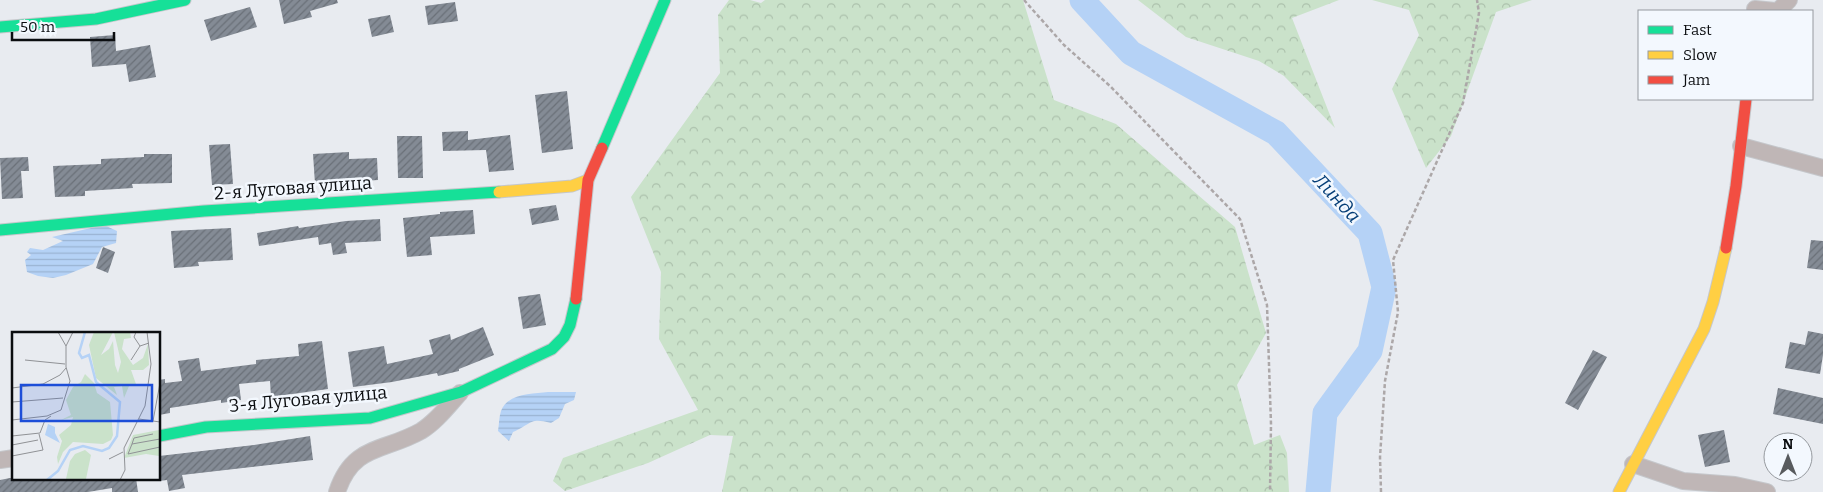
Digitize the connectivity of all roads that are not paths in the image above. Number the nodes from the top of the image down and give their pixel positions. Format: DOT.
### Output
graph roads {
  1 [pos="185,0"];
  2 [pos="665,0"];
  3 [pos="1789,0"];
  4 [pos="1755,7"];
  5 [pos="1772,10"];
  6 [pos="1778,10"];
  7 [pos="0,27"];
  8 [pos="1746,100"];
  9 [pos="1741,146"];
  10 [pos="1823,168"];
  11 [pos="588,180"];
  12 [pos="0,230"];
  13 [pos="461,392"];
  14 [pos="160,436"];
  15 [pos="1633,464"];
  16 [pos="337,492"];
  17 [pos="1619,492"];
  18 [pos="1767,492"];
  1 -- 7 [label="street"];
  2 -- 11 [label="street"];
  3 -- 6 [label="street"];
  4 -- 5 [label="street"];
  8 -- 9 [label="street"];
  9 -- 10 [label="street"];
  9 -- 15 [label="street"];
  11 -- 12 [label="street, 2-я Луговая улица"];
  11 -- 13 [label="street, 3-я Луговая улица"];
  13 -- 14 [label="street, 3-я Луговая улица"];
  13 -- 16 [label="street"];
  15 -- 17 [label="street"];
  15 -- 18 [label="street"];
}
